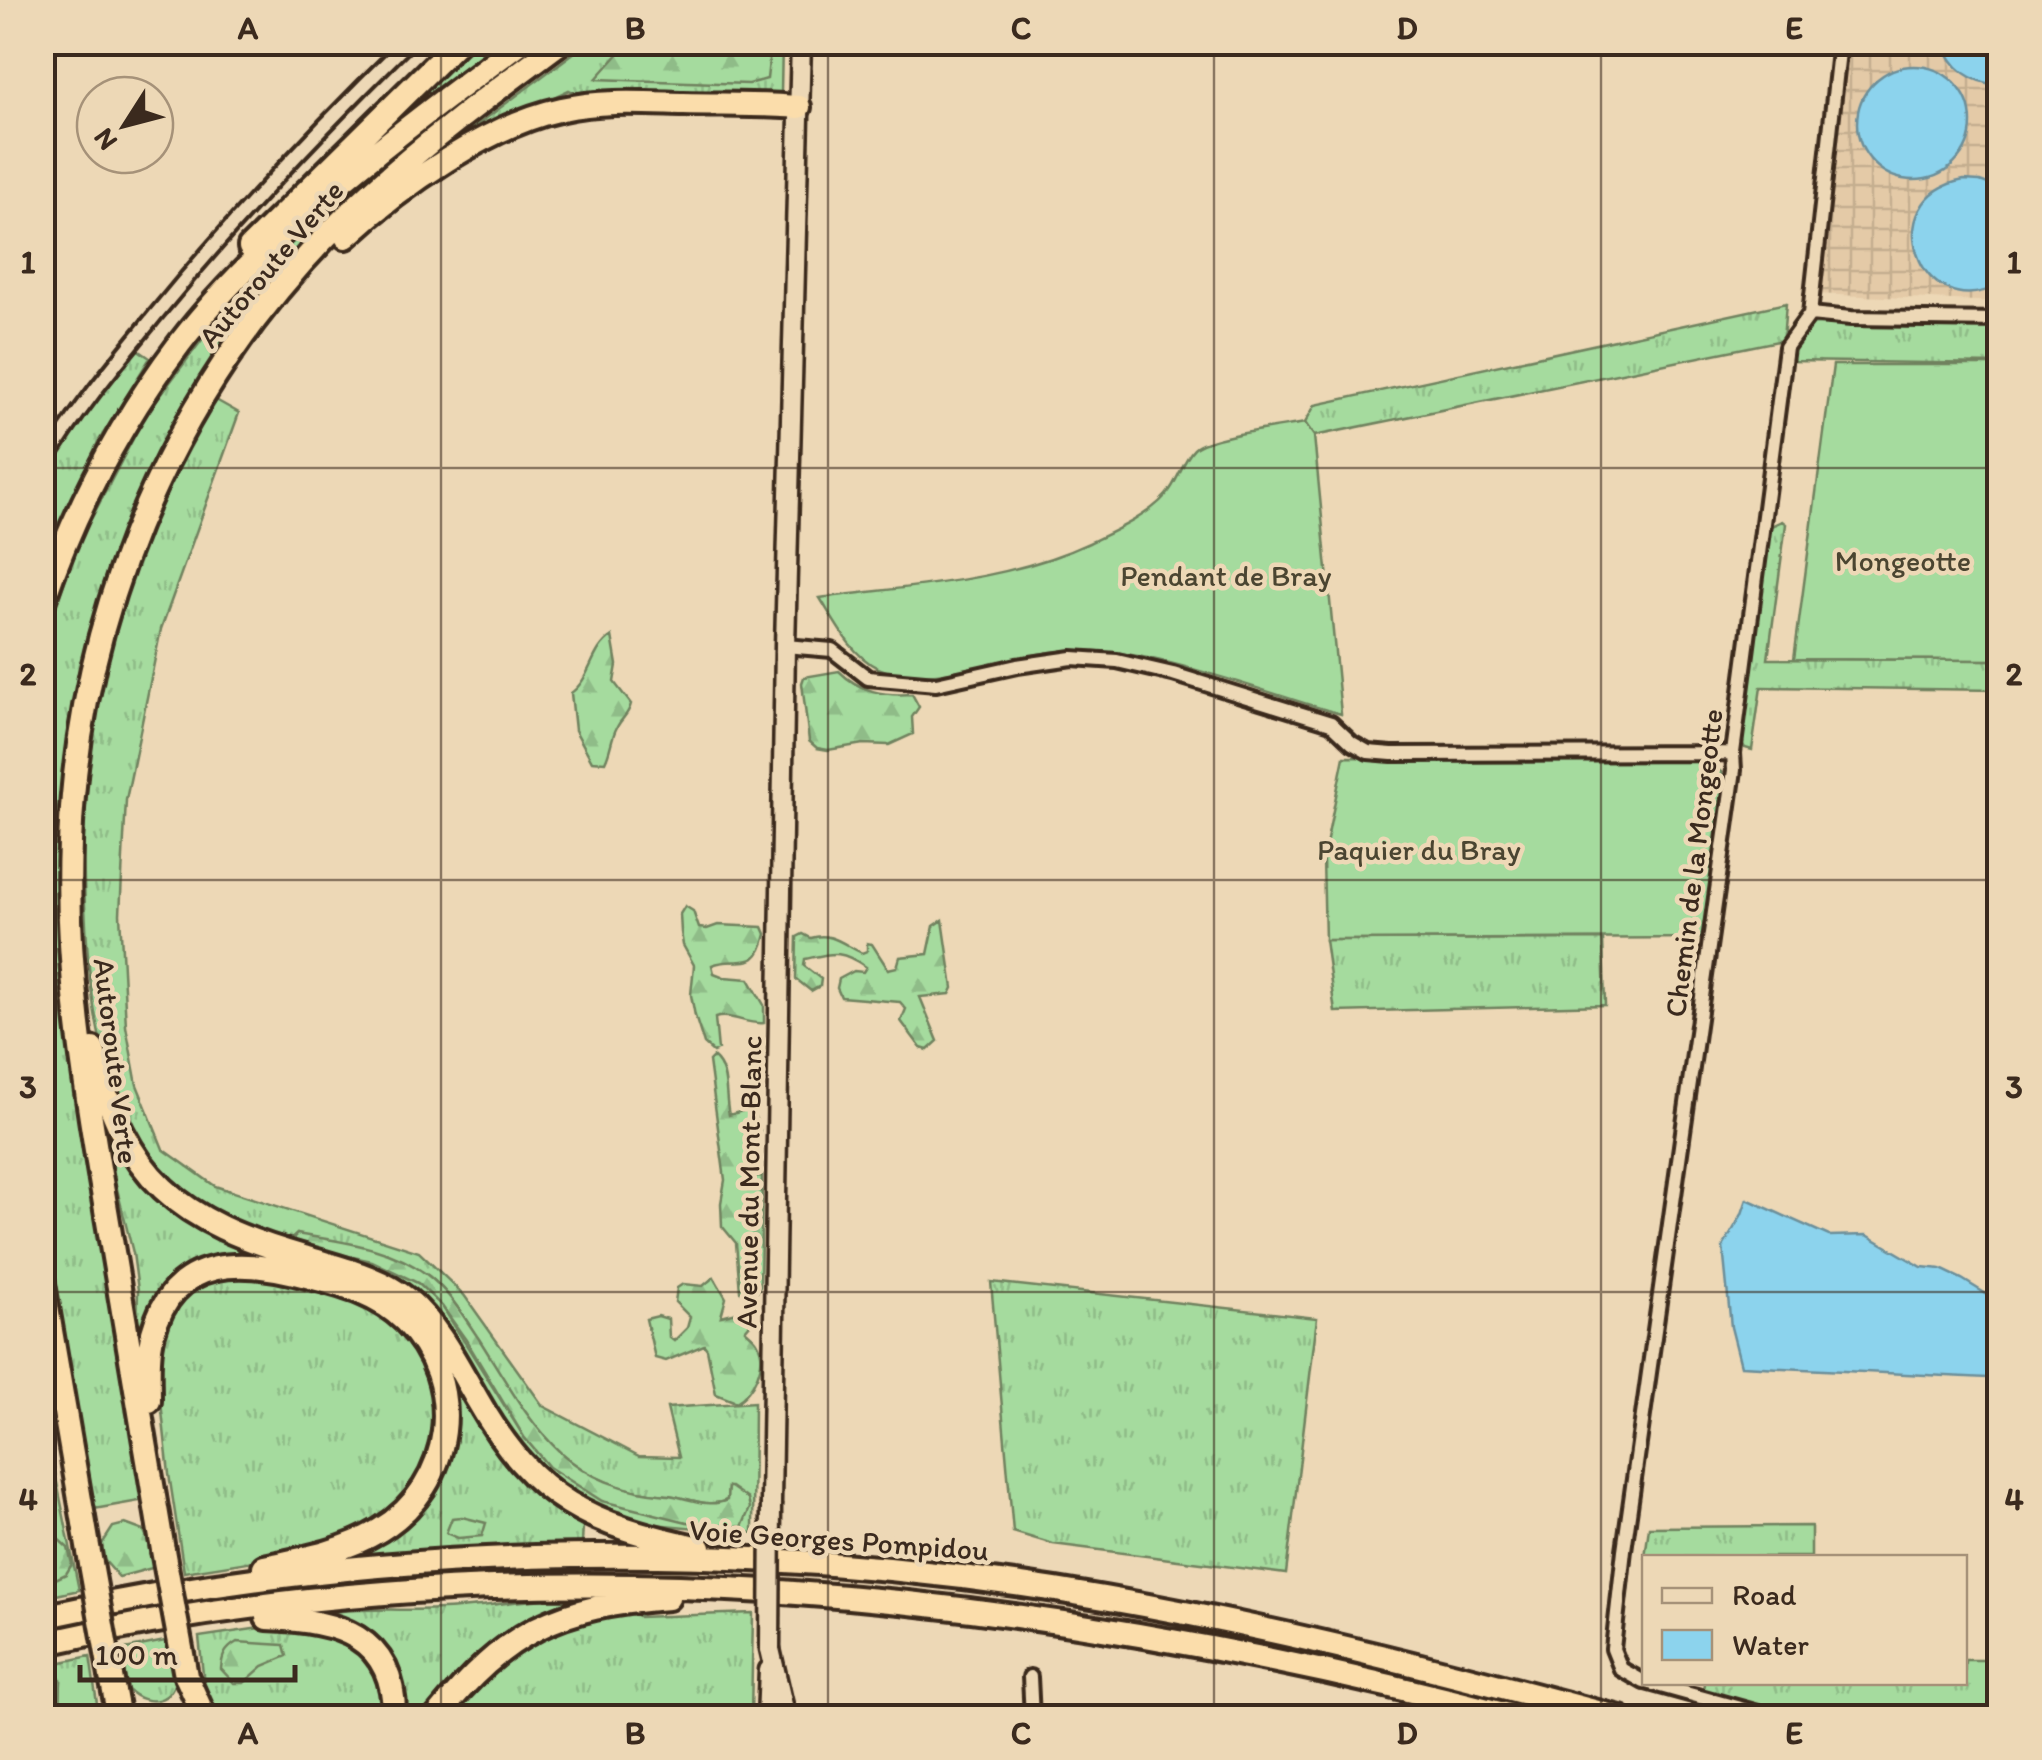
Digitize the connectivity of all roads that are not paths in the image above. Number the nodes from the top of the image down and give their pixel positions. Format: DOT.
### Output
graph roads {
  1 [pos="408,42"];
  2 [pos="458,42"];
  3 [pos="521,42"];
  4 [pos="561,42"];
  5 [pos="801,42"];
  6 [pos="1840,42"];
  7 [pos="800,107"];
  8 [pos="1810,314"];
  9 [pos="2000,320"];
  10 [pos="181,342"];
  11 [pos="211,384"];
  12 [pos="42,468"];
  13 [pos="42,604"];
  14 [pos="786,646"];
  15 [pos="1733,753"];
  16 [pos="74,984"];
  17 [pos="42,1278"];
  18 [pos="42,1375"];
  19 [pos="72,1451"];
  20 [pos="148,1460"];
  21 [pos="757,1561"];
  22 [pos="197,1590"];
  23 [pos="766,1590"];
  24 [pos="214,1612"];
  25 [pos="42,1617"];
  26 [pos="42,1644"];
  27 [pos="770,1650"];
  28 [pos="186,1676"];
  29 [pos="1030,1677"];
  30 [pos="1642,1680"];
  31 [pos="1657,1685"];
  32 [pos="118,1717"];
  33 [pos="193,1718"];
  34 [pos="205,1718"];
  35 [pos="394,1718"];
  36 [pos="436,1718"];
  37 [pos="766,1718"];
  38 [pos="786,1718"];
  39 [pos="1032,1718"];
  40 [pos="1518,1718"];
  41 [pos="1620,1718"];
  42 [pos="1776,1718"];
  1 -- 12 [label="street"];
  2 -- 10 [label="highway"];
  3 -- 10 [label="highway, Autoroute Verte"];
  4 -- 11 [label="highway, Autoroute Verte"];
  5 -- 7 [label="main road, Avenue du Mont-Blanc"];
  6 -- 8 [label="street, Chemin de la Mongeotte"];
  7 -- 11 [label="highway"];
  7 -- 14 [label="main road, Avenue du Mont-Blanc"];
  8 -- 9 [label="street"];
  8 -- 15 [label="street, Chemin de la Mongeotte"];
  10 -- 13 [label="highway, Autoroute Verte"];
  11 -- 16 [label="highway, Autoroute Verte"];
  14 -- 15 [label="street"];
  14 -- 27 [label="main road, Avenue du Mont-Blanc, bridge"];
  15 -- 30 [label="street, Chemin de la Mongeotte"];
  16 -- 20 [label="highway, Autoroute Verte"];
  16 -- 21 [label="highway"];
  17 -- 19 [label="highway"];
  18 -- 19 [label="highway"];
  19 -- 32 [label="highway, bridge"];
  20 -- 22 [label="highway"];
  20 -- 28 [label="highway, Autoroute Verte, bridge"];
  21 -- 22 [label="highway, Voie Georges Pompidou"];
  21 -- 41 [label="highway, Voie Georges Pompidou"];
  22 -- 25 [label="highway, Voie Georges Pompidou"];
  23 -- 24 [label="highway, Voie Georges Pompidou"];
  23 -- 36 [label="highway"];
  23 -- 40 [label="highway, Voie Georges Pompidou"];
  24 -- 26 [label="highway, Voie Georges Pompidou"];
  24 -- 35 [label="highway"];
  27 -- 37 [label="main road"];
  27 -- 38 [label="main road, Avenue du Mont-Blanc"];
  28 -- 33 [label="highway, Autoroute Verte"];
  28 -- 34 [label="highway"];
  29 -- 39 [label="street"];
  31 -- 42 [label="street, Chemin de la Mongeotte"];
}
